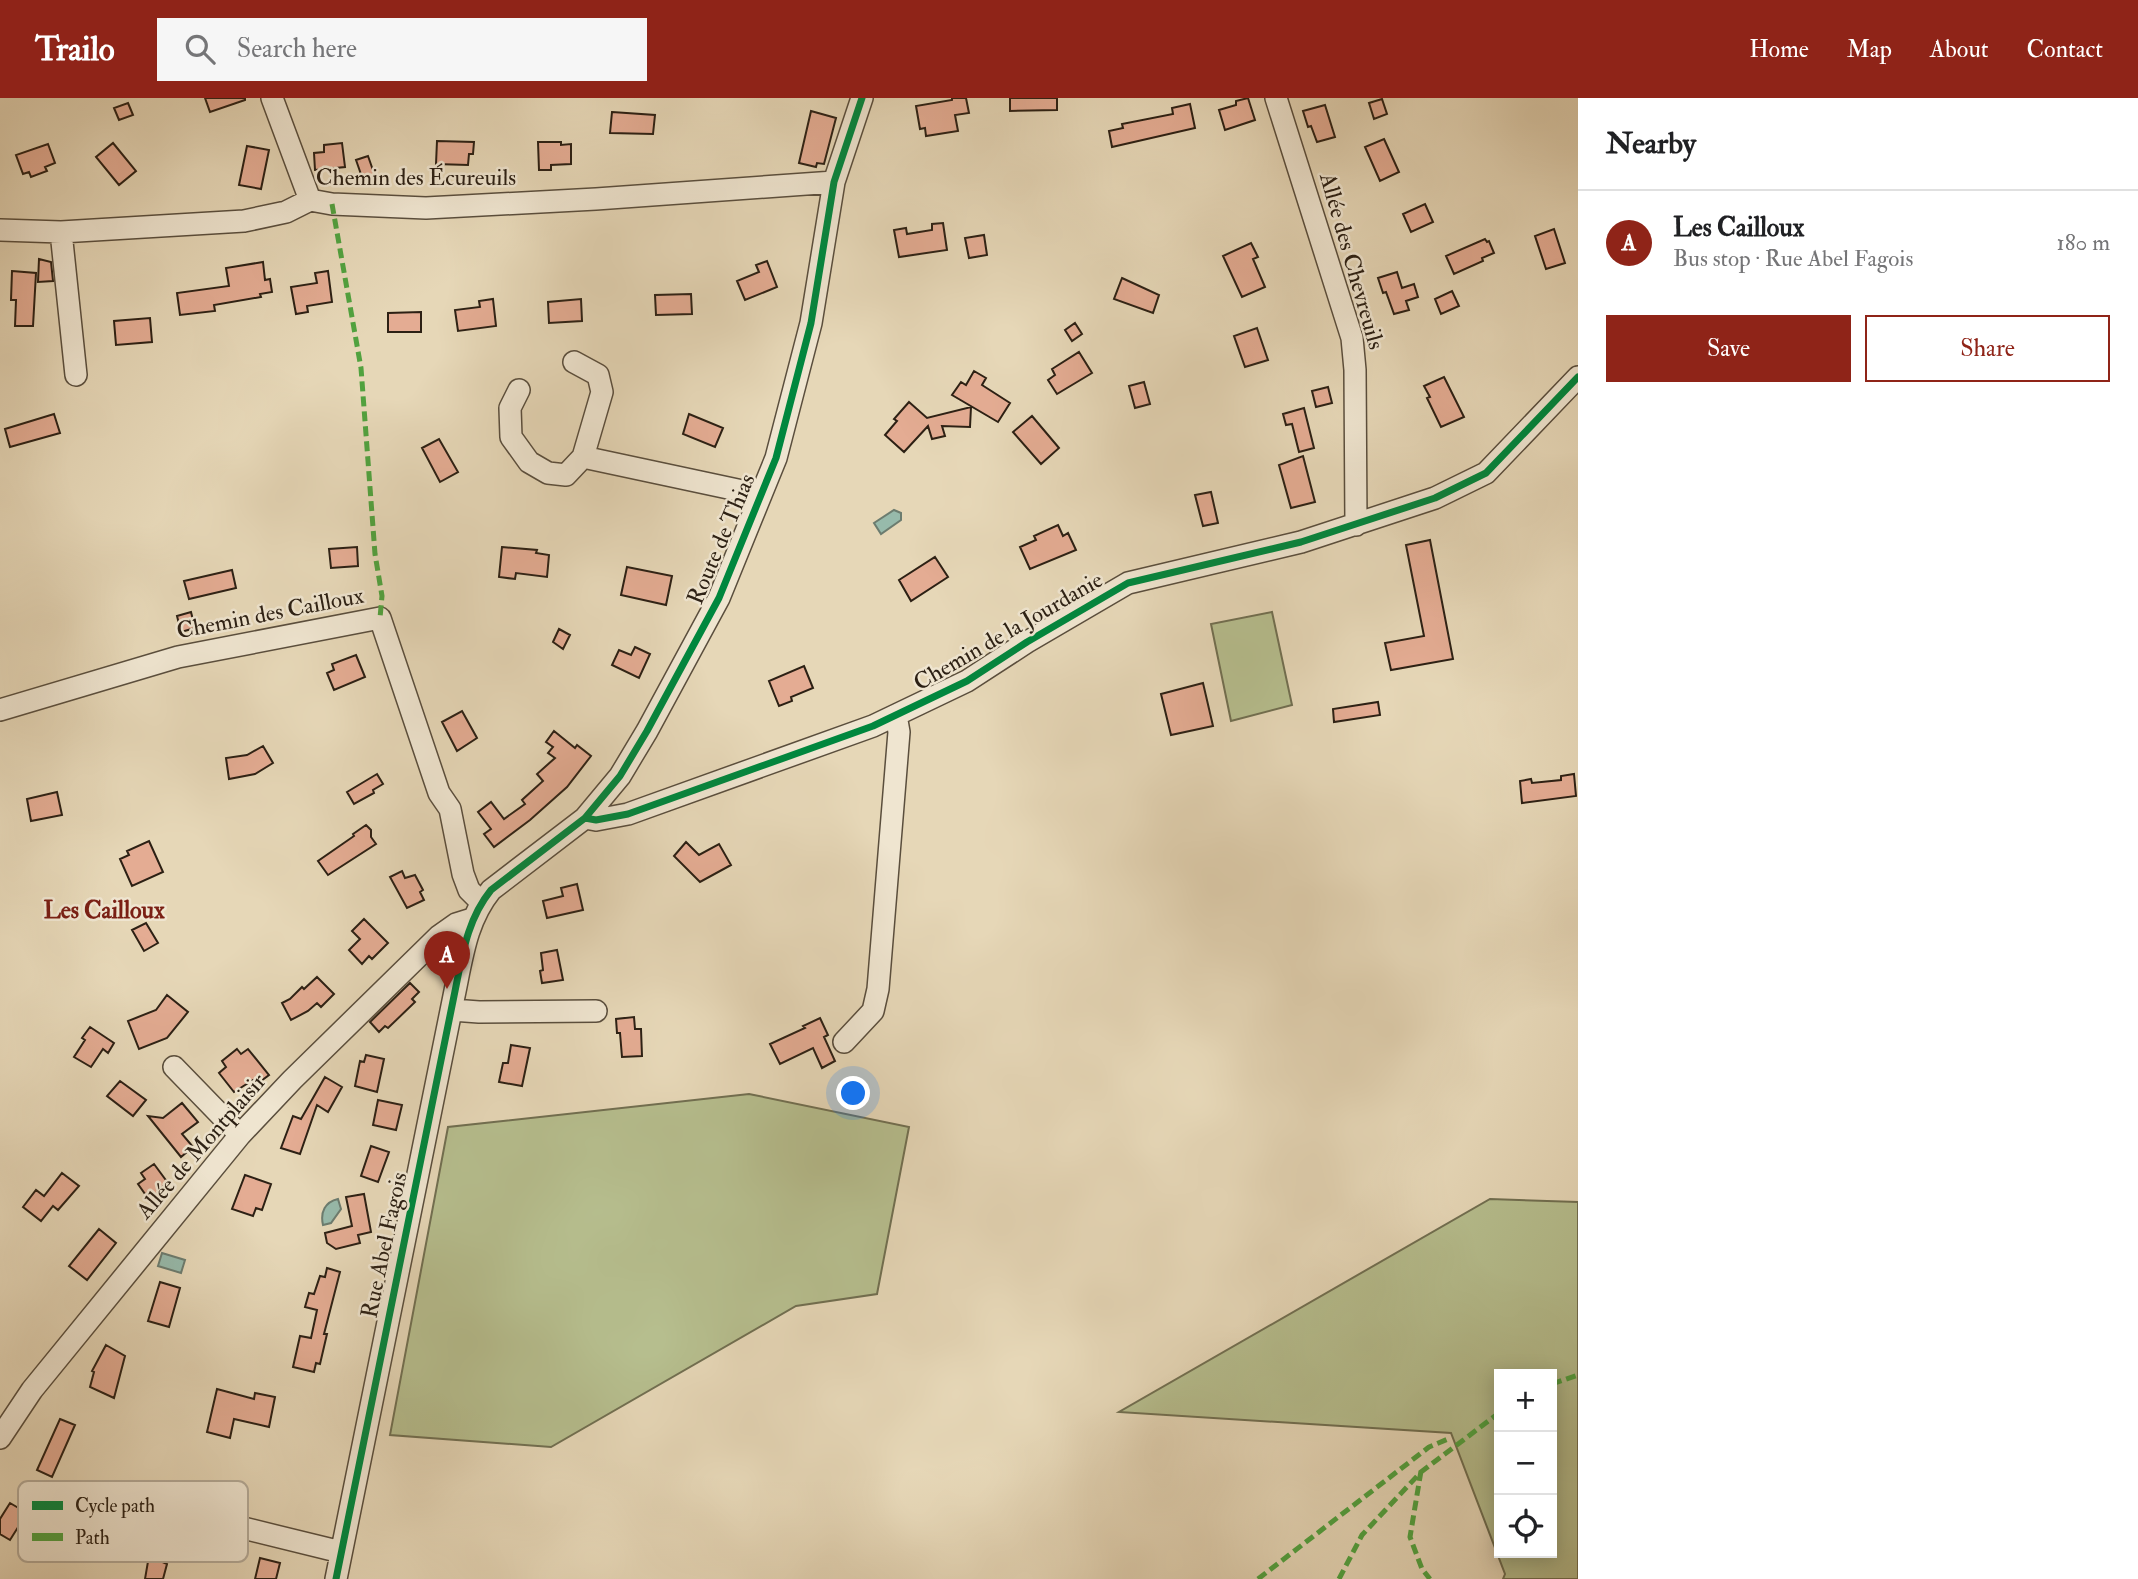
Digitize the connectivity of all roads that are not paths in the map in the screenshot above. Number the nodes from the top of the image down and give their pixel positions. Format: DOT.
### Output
graph roads {
  1 [pos="272,98"];
  2 [pos="862,98"];
  3 [pos="1276,98"];
  4 [pos="834,182"];
  5 [pos="310,200"];
  6 [pos="0,230"];
  7 [pos="61,232"];
  8 [pos="574,362"];
  9 [pos="76,375"];
  10 [pos="1578,377"];
  11 [pos="519,390"];
  12 [pos="583,457"];
  13 [pos="761,495"];
  14 [pos="1356,525"];
  15 [pos="0,710"];
  16 [pos="896,715"];
  17 [pos="585,818"];
  18 [pos="477,910"];
  19 [pos="452,1010"];
  20 [pos="596,1011"];
  21 [pos="844,1042"];
  22 [pos="174,1068"];
  23 [pos="240,1135"];
  24 [pos="0,1438"];
  25 [pos="248,1529"];
  26 [pos="341,1552"];
  27 [pos="336,1579"];
  1 -- 5 [label="street"];
  2 -- 4 [label="street, Route de Thias"];
  3 -- 14 [label="street, Allée des Chevreuils"];
  4 -- 5 [label="street, Chemin des Écureuils"];
  4 -- 13 [label="street, Route de Thias"];
  5 -- 7 [label="street, Chemin des Écureuils"];
  6 -- 7 [label="street, Chemin des Écureuils"];
  7 -- 9 [label="street"];
  8 -- 12 [label="street"];
  10 -- 14 [label="street, Chemin de la Jourdanie"];
  11 -- 12 [label="street"];
  12 -- 13 [label="street"];
  13 -- 17 [label="street, Route de Thias"];
  14 -- 16 [label="street, Chemin de la Jourdanie"];
  15 -- 18 [label="street, Chemin des Cailloux"];
  16 -- 17 [label="street, Chemin de la Jourdanie"];
  16 -- 21 [label="street"];
  17 -- 18 [label="street, Route de Thias"];
  18 -- 19 [label="street, Rue Abel Fagois"];
  18 -- 23 [label="street, Allée de Montplaisir"];
  19 -- 20 [label="street"];
  19 -- 26 [label="street, Rue Abel Fagois"];
  22 -- 23 [label="street"];
  23 -- 24 [label="street, Allée de Montplaisir"];
  25 -- 26 [label="street"];
  26 -- 27 [label="street, Rue Abel Fagois"];
}
